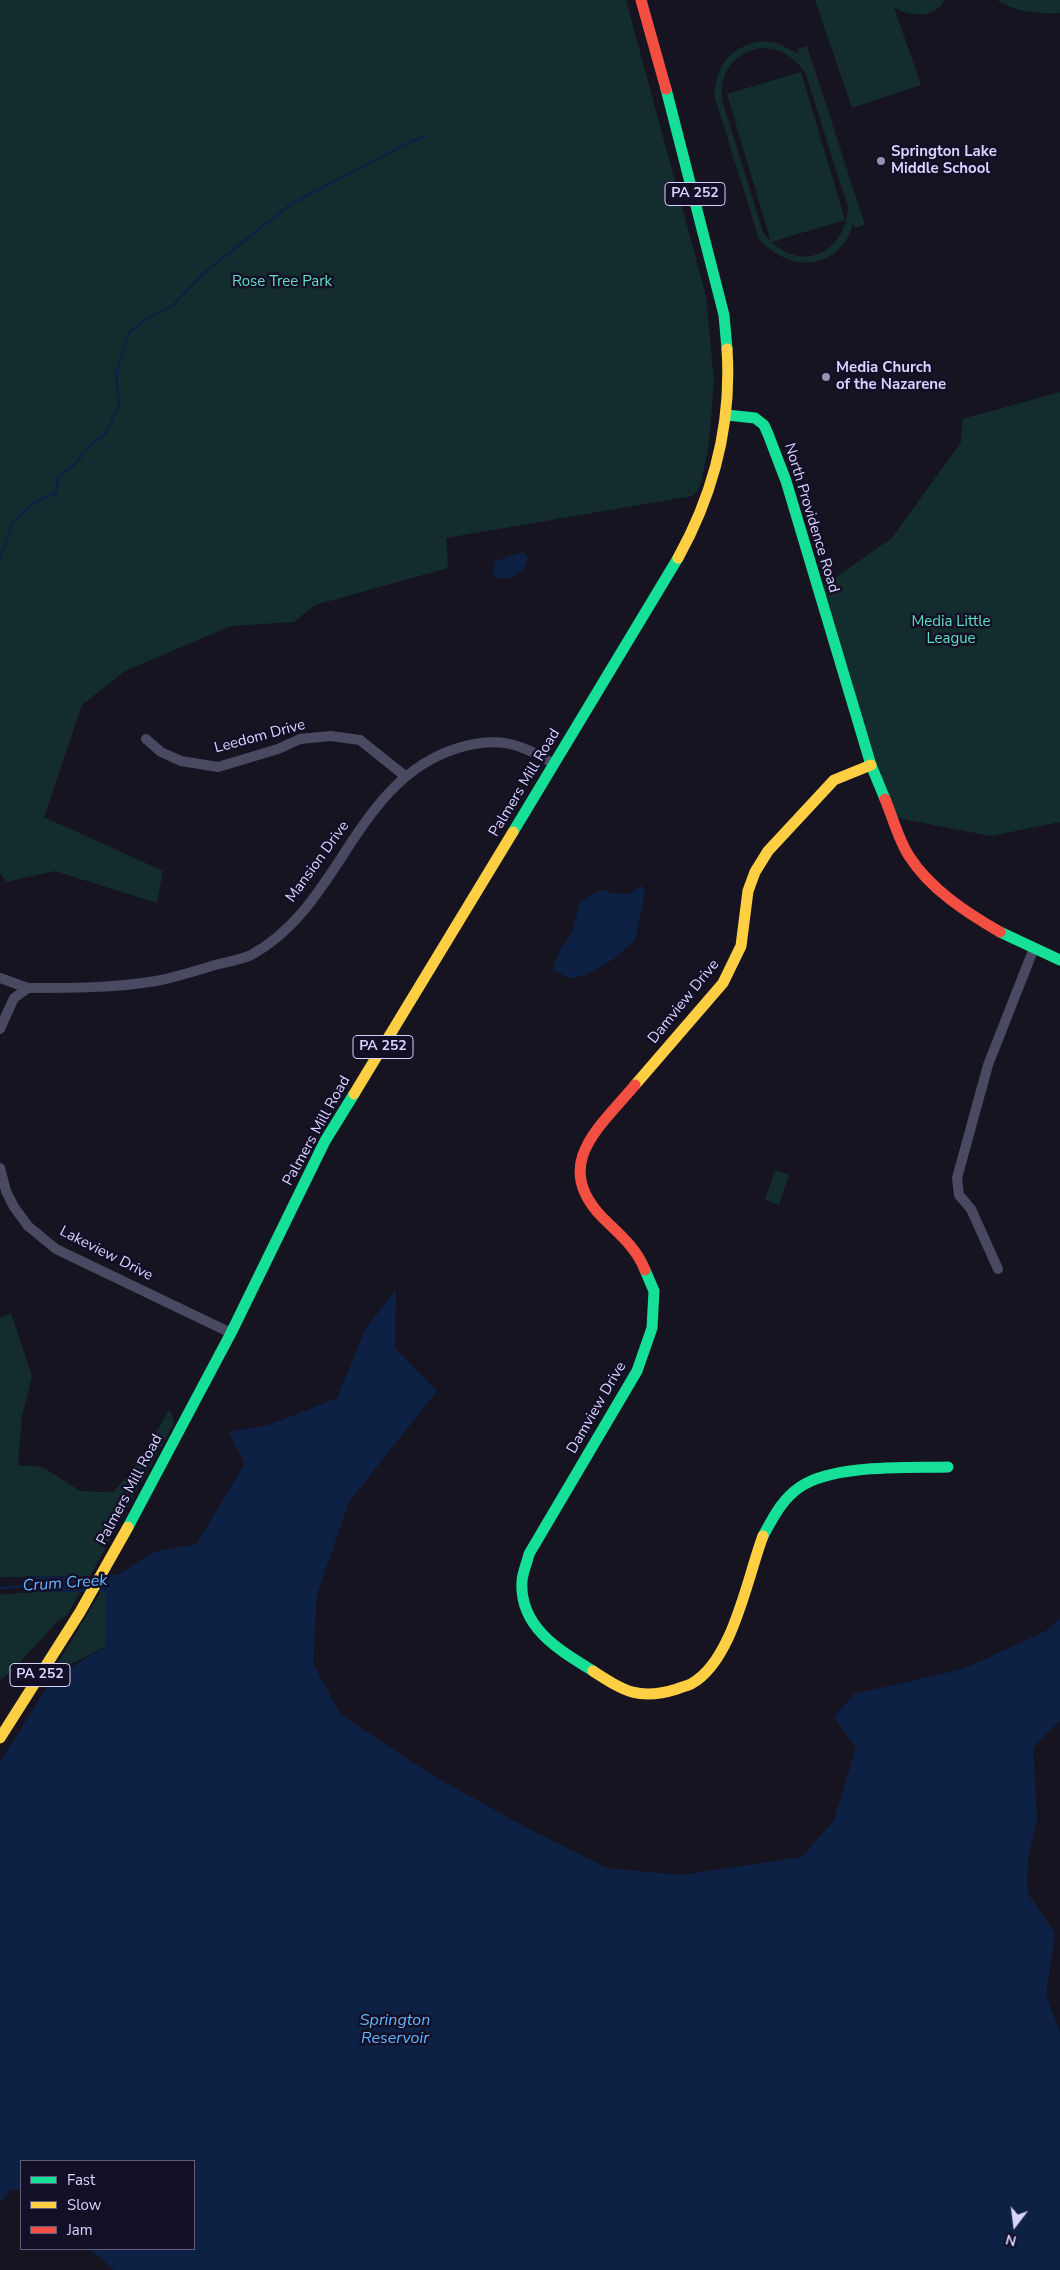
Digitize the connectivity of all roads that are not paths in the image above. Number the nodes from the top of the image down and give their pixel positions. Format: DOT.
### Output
graph roads {
  1 [pos="641,0"];
  2 [pos="727,415"];
  3 [pos="146,739"];
  4 [pos="554,764"];
  5 [pos="871,766"];
  6 [pos="405,776"];
  7 [pos="1034,948"];
  8 [pos="1060,960"];
  9 [pos="0,978"];
  10 [pos="28,988"];
  11 [pos="0,1029"];
  12 [pos="0,1168"];
  13 [pos="998,1269"];
  14 [pos="232,1333"];
  15 [pos="948,1468"];
  16 [pos="0,1738"];
  1 -- 2 [label="main road, PA 252"];
  2 -- 4 [label="main road, Palmers Mill Road / PA 252"];
  2 -- 5 [label="main road, North Providence Road"];
  3 -- 6 [label="street, Leedom Drive"];
  4 -- 6 [label="street, Mansion Drive"];
  4 -- 14 [label="main road, Palmers Mill Road / PA 252"];
  5 -- 7 [label="main road, North Providence Road"];
  5 -- 15 [label="main road, Damview Drive"];
  6 -- 10 [label="street, Mansion Drive"];
  7 -- 8 [label="main road, North Providence Road"];
  7 -- 13 [label="street"];
  9 -- 10 [label="street"];
  10 -- 11 [label="street"];
  12 -- 14 [label="street, Lakeview Drive"];
  14 -- 16 [label="main road, Palmers Mill Road / PA 252"];
}
